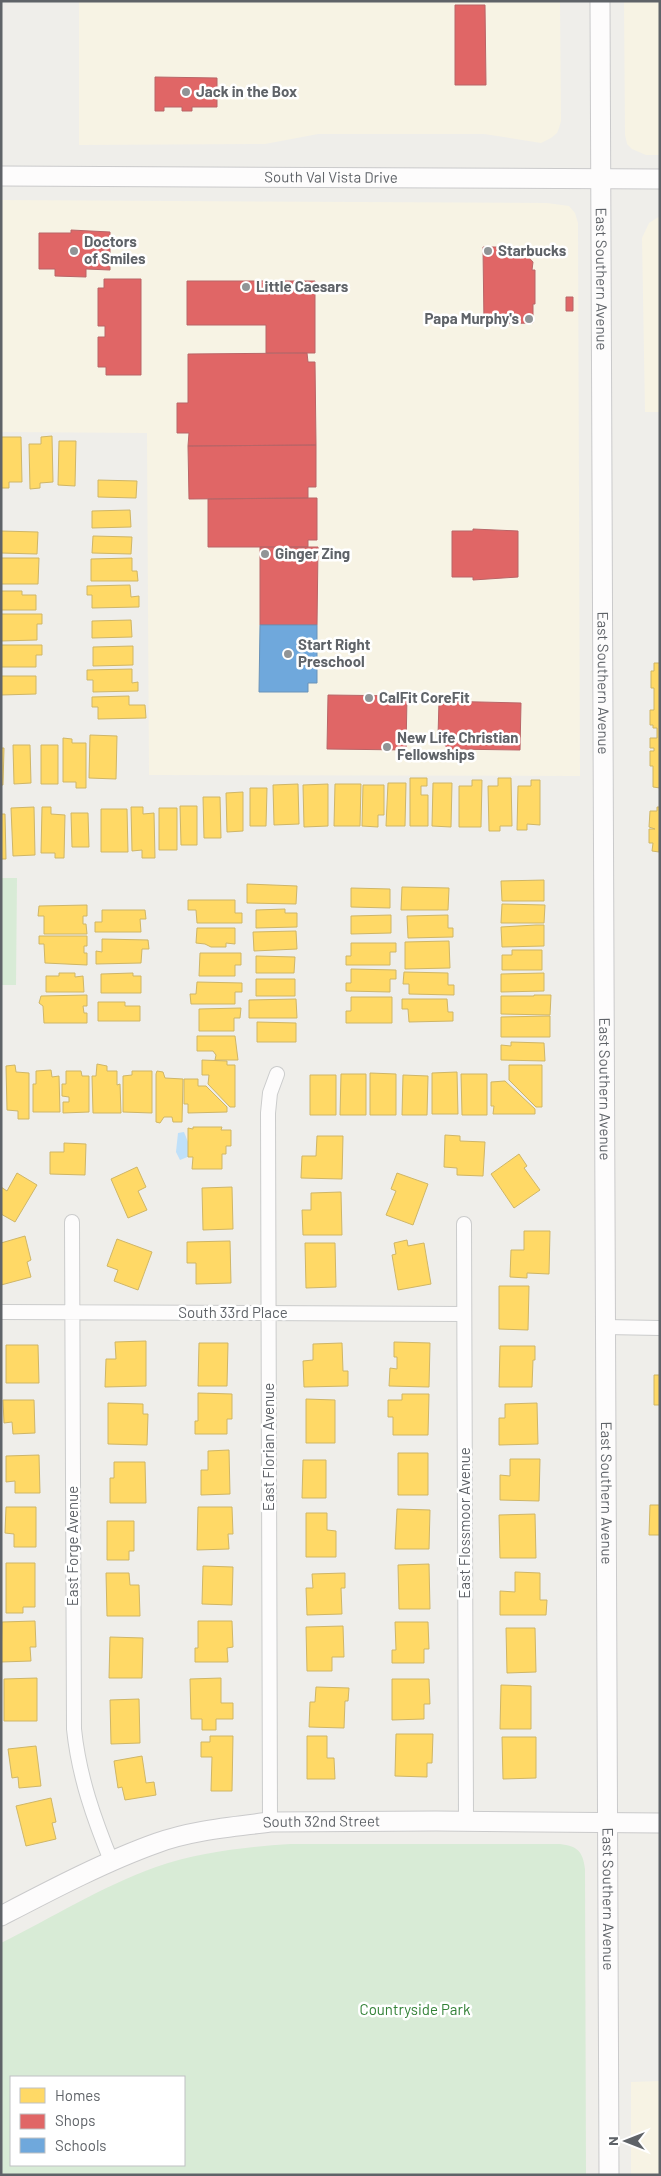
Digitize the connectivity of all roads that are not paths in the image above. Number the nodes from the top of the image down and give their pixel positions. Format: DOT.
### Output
graph roads {
  1 [pos="600,1"];
  2 [pos="1,176"];
  3 [pos="601,178"];
  4 [pos="660,179"];
  5 [pos="277,1074"];
  6 [pos="72,1222"];
  7 [pos="464,1224"];
  8 [pos="1,1312"];
  9 [pos="72,1312"];
  10 [pos="268,1313"];
  11 [pos="464,1314"];
  12 [pos="606,1327"];
  13 [pos="660,1328"];
  14 [pos="466,1821"];
  15 [pos="270,1822"];
  16 [pos="607,1822"];
  17 [pos="660,1823"];
  18 [pos="112,1863"];
  19 [pos="1,1916"];
  20 [pos="610,2175"];
  1 -- 3 [label="main road, East Southern Avenue"];
  2 -- 3 [label="main road, South Val Vista Drive"];
  3 -- 4 [label="main road, South Val Vista Drive"];
  3 -- 12 [label="main road, East Southern Avenue"];
  5 -- 10 [label="street, East Florian Avenue"];
  6 -- 9 [label="street, East Forge Avenue"];
  7 -- 11 [label="street, East Flossmoor Avenue"];
  8 -- 9 [label="street, South 33rd Place"];
  9 -- 10 [label="street, South 33rd Place"];
  9 -- 18 [label="street, East Forge Avenue"];
  10 -- 11 [label="street, South 33rd Place"];
  10 -- 15 [label="street, East Florian Avenue"];
  11 -- 14 [label="street, East Flossmoor Avenue"];
  12 -- 13 [label="street"];
  12 -- 16 [label="main road, East Southern Avenue"];
  14 -- 15 [label="main road, South 32nd Street"];
  14 -- 16 [label="main road, South 32nd Street"];
  15 -- 18 [label="main road, South 32nd Street"];
  16 -- 17 [label="main road, South 32nd Street"];
  16 -- 20 [label="main road, East Southern Avenue"];
  18 -- 19 [label="main road, South 32nd Street"];
}
